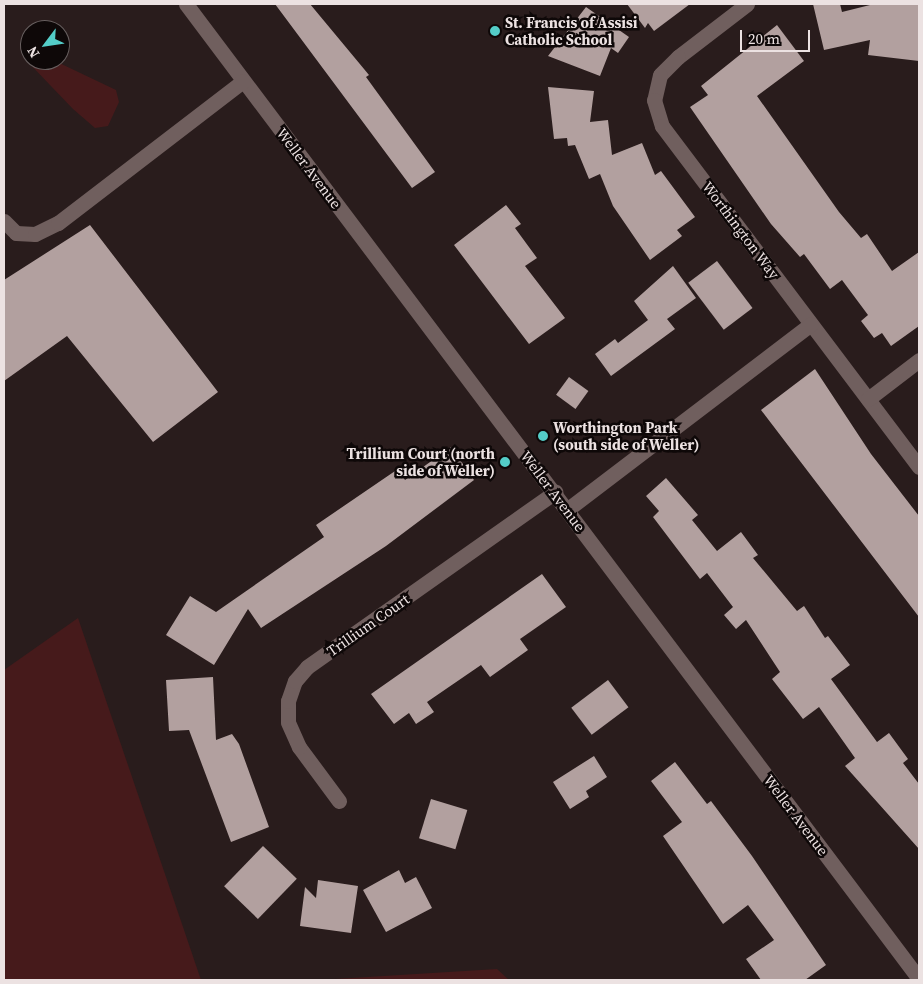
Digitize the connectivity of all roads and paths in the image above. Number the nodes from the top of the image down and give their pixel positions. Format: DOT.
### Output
graph roads {
  1 [pos="186,4"];
  2 [pos="747,4"];
  3 [pos="243,82"];
  4 [pos="4,221"];
  5 [pos="811,324"];
  6 [pos="919,360"];
  7 [pos="868,399"];
  8 [pos="919,467"];
  9 [pos="554,492"];
  10 [pos="568,510"];
  11 [pos="339,801"];
  12 [pos="919,979"];
  1 -- 3 [label="street, Weller Avenue"];
  2 -- 5 [label="street, Worthington Way"];
  3 -- 4 [label="street"];
  3 -- 9 [label="street, Weller Avenue"];
  5 -- 7 [label="street, Worthington Way"];
  5 -- 10 [label="street"];
  6 -- 7 [label="street"];
  7 -- 8 [label="street, Worthington Way"];
  9 -- 10 [label="street, Weller Avenue"];
  9 -- 11 [label="street, Trillium Court"];
  10 -- 12 [label="street, Weller Avenue"];
}
